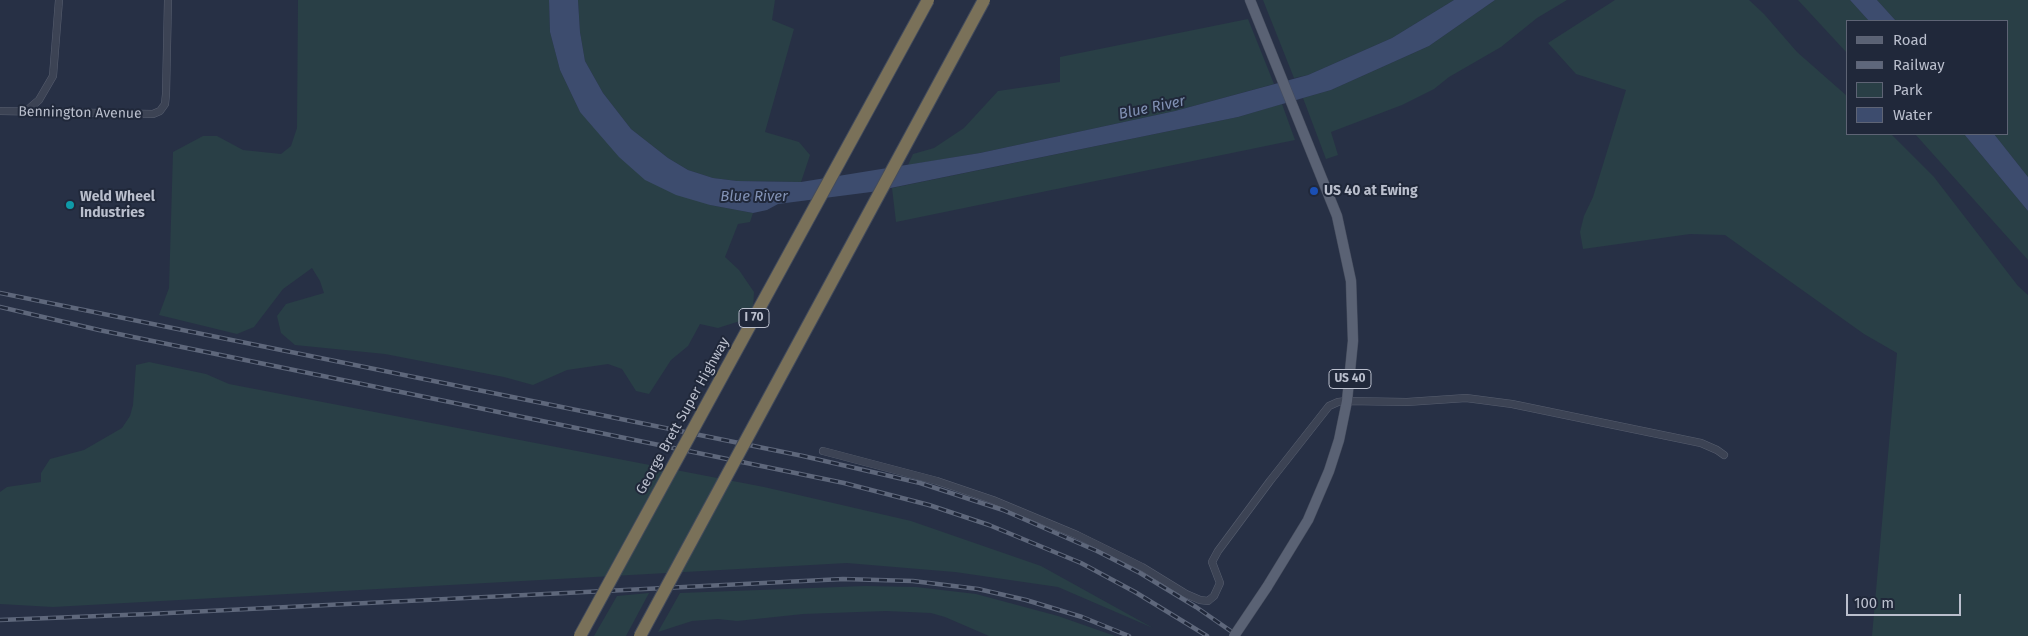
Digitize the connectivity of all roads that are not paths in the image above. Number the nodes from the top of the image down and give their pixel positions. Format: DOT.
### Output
graph roads {
  1 [pos="59,0"];
  2 [pos="168,0"];
  3 [pos="928,0"];
  4 [pos="984,0"];
  5 [pos="1250,0"];
  6 [pos="0,112"];
  7 [pos="25,112"];
  8 [pos="1348,401"];
  9 [pos="823,451"];
  10 [pos="1724,455"];
  11 [pos="580,636"];
  12 [pos="640,636"];
  13 [pos="1234,636"];
  1 -- 7 [label="street"];
  2 -- 7 [label="street, Bennington Avenue"];
  3 -- 11 [label="highway, George Brett Super Highway / I 70, bridge"];
  4 -- 12 [label="highway, bridge"];
  5 -- 8 [label="main road, US 40"];
  6 -- 7 [label="street, Bennington Avenue"];
  8 -- 9 [label="street"];
  8 -- 10 [label="street"];
  8 -- 13 [label="main road, US 40, bridge"];
}
